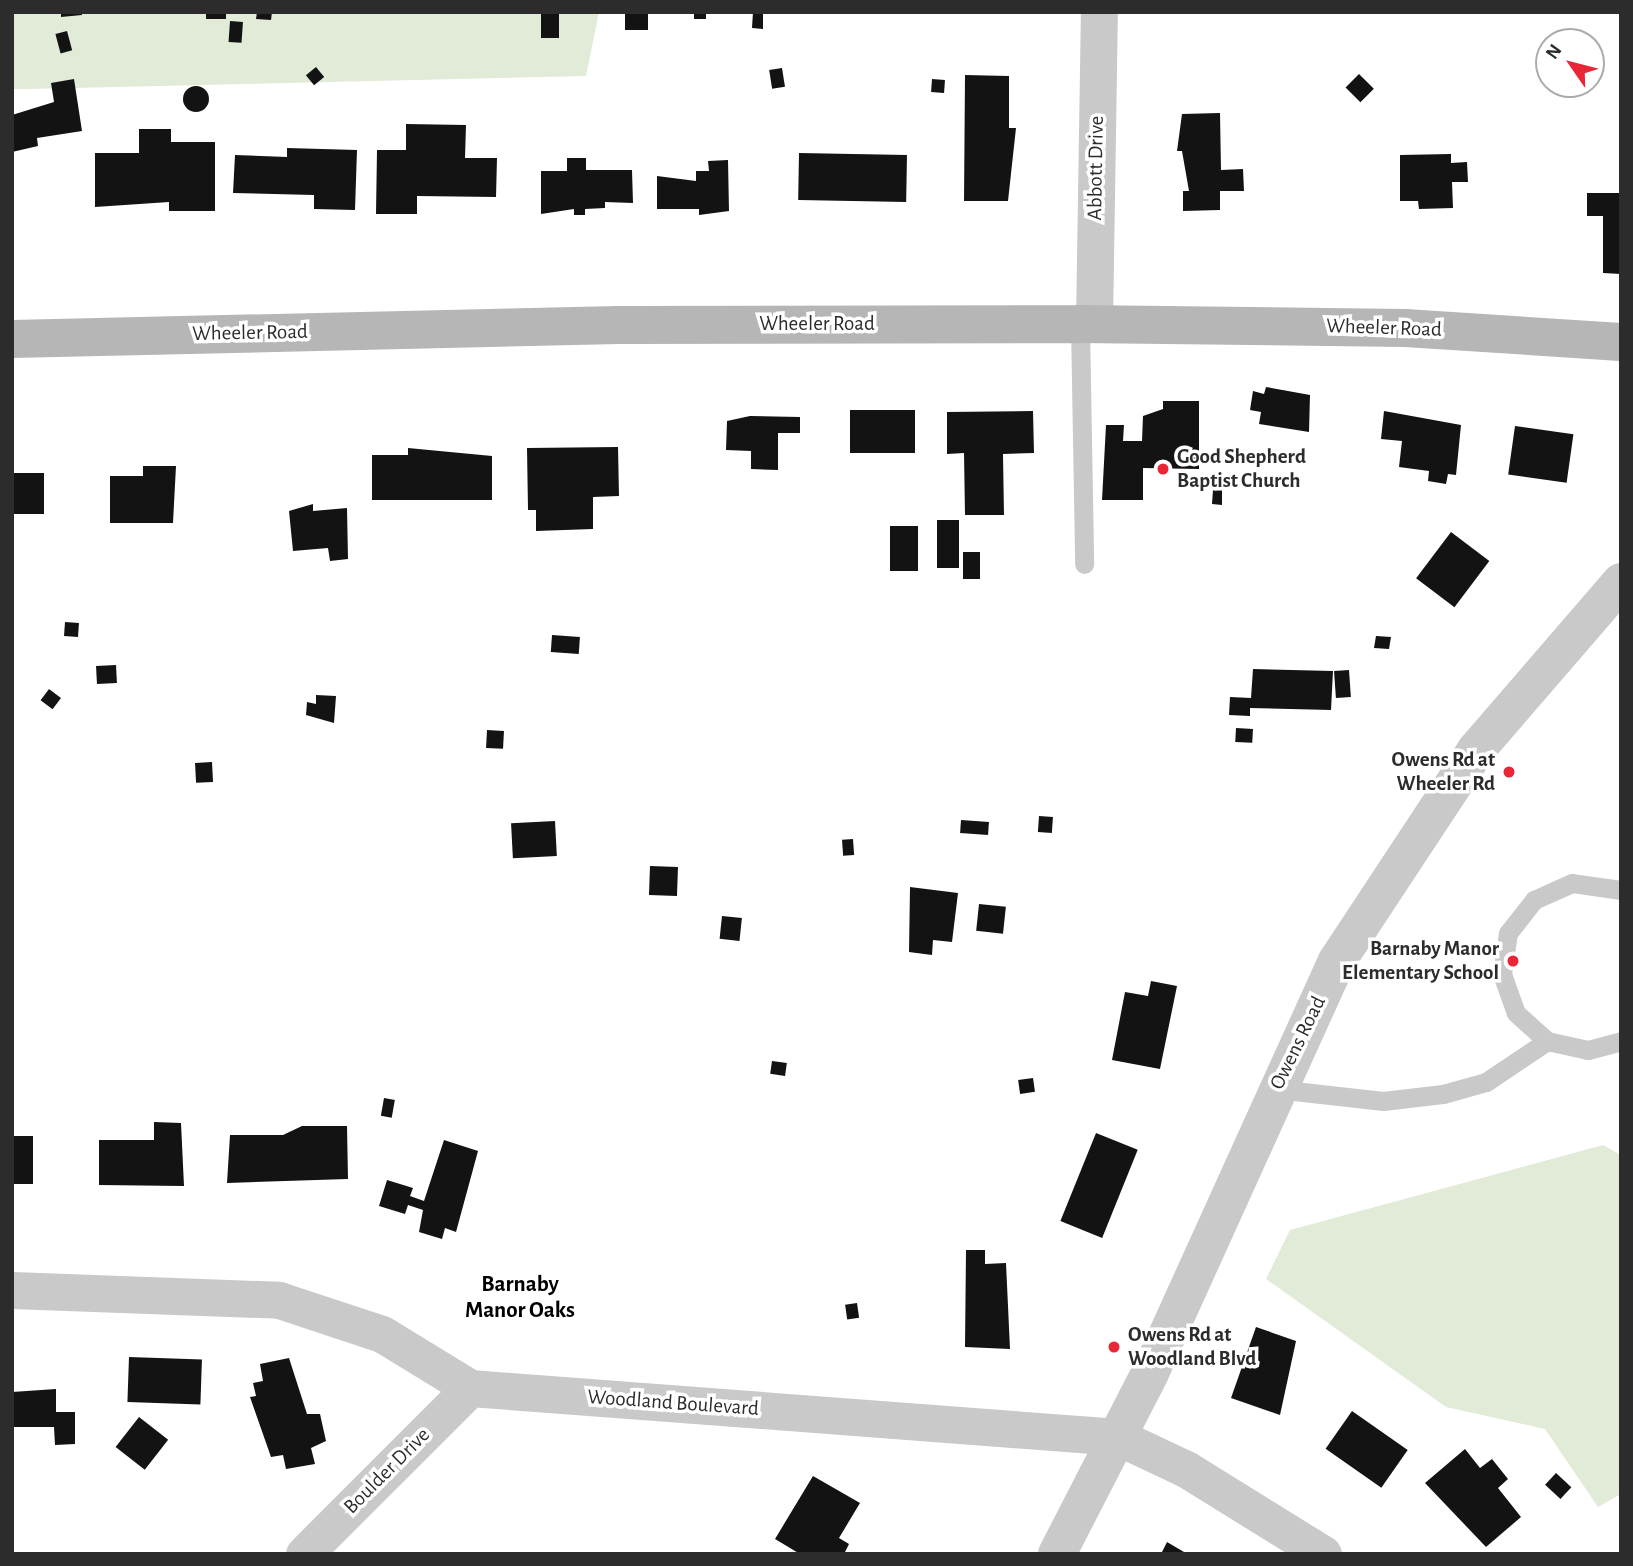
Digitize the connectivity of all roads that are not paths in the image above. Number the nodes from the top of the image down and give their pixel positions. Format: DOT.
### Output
graph roads {
  1 [pos="1099,12"];
  2 [pos="1087,324"];
  3 [pos="12,339"];
  4 [pos="1621,342"];
  5 [pos="1084,564"];
  6 [pos="1621,582"];
  7 [pos="1618,884"];
  8 [pos="1547,1041"];
  9 [pos="1621,1041"];
  10 [pos="1276,1089"];
  11 [pos="12,1290"];
  12 [pos="470,1388"];
  13 [pos="1118,1437"];
  14 [pos="304,1554"];
  15 [pos="1056,1554"];
  16 [pos="1323,1554"];
  1 -- 2 [label="street, Abbott Drive"];
  2 -- 3 [label="main road, Wheeler Road"];
  2 -- 4 [label="main road, Wheeler Road"];
  2 -- 5 [label="lane"];
  6 -- 10 [label="street, Owens Road"];
  7 -- 8 [label="lane"];
  8 -- 9 [label="lane"];
  8 -- 10 [label="lane"];
  10 -- 13 [label="street, Owens Road"];
  11 -- 12 [label="street, Woodland Boulevard"];
  12 -- 13 [label="street, Woodland Boulevard"];
  12 -- 14 [label="street, Boulder Drive"];
  13 -- 15 [label="street, Owens Road"];
  13 -- 16 [label="street, Woodland Boulevard"];
}
